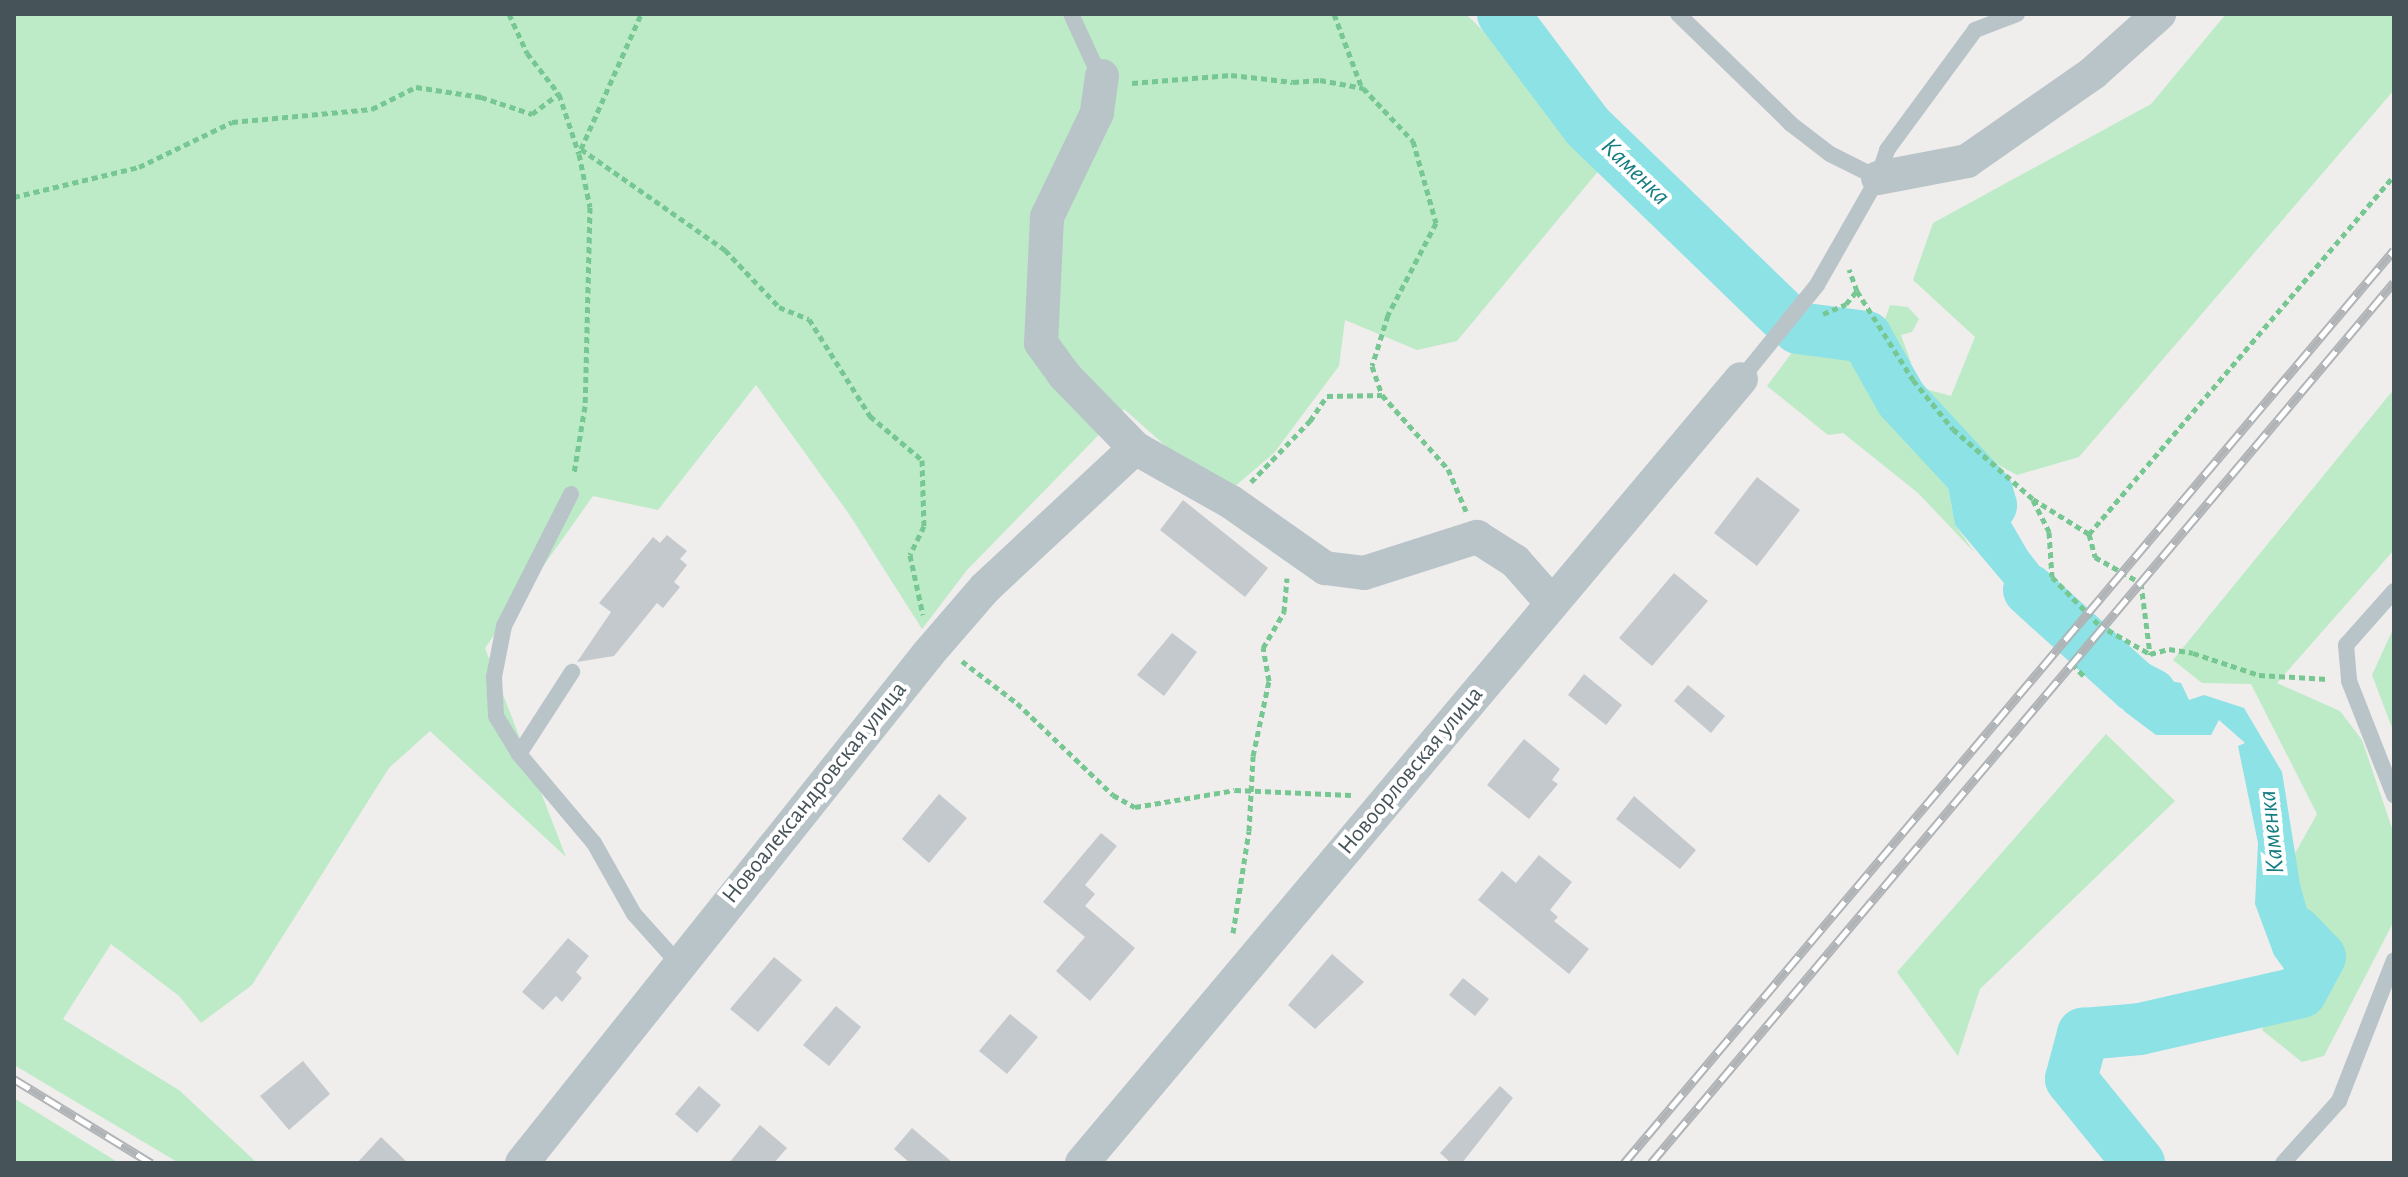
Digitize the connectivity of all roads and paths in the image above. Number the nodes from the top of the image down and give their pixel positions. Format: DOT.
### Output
graph roads {
  1 [pos="509,14"];
  2 [pos="641,14"];
  3 [pos="1071,14"];
  4 [pos="1334,14"];
  5 [pos="1678,14"];
  6 [pos="2017,14"];
  7 [pos="2159,14"];
  8 [pos="1102,76"];
  9 [pos="1363,88"];
  10 [pos="559,94"];
  11 [pos="580,151"];
  12 [pos="2394,175"];
  13 [pos="1878,178"];
  14 [pos="14,197"];
  15 [pos="1047,217"];
  16 [pos="1857,291"];
  17 [pos="1041,343"];
  18 [pos="1741,379"];
  19 [pos="1382,395"];
  20 [pos="1135,448"];
  21 [pos="571,494"];
  22 [pos="2033,499"];
  23 [pos="1231,502"];
  24 [pos="2089,534"];
  25 [pos="1477,537"];
  26 [pos="1283,538"];
  27 [pos="2394,591"];
  28 [pos="1551,602"];
  29 [pos="934,648"];
  30 [pos="2150,654"];
  31 [pos="2072,664"];
  32 [pos="572,672"];
  33 [pos="2085,677"];
  34 [pos="2349,681"];
  35 [pos="519,754"];
  36 [pos="1251,790"];
  37 [pos="2394,795"];
  38 [pos="1387,799"];
  39 [pos="2394,960"];
  40 [pos="678,963"];
  41 [pos="1243,971"];
  42 [pos="522,1163"];
  43 [pos="1082,1163"];
  44 [pos="2283,1163"];
  1 -- 10 [label="path"];
  2 -- 11 [label="path"];
  3 -- 8 [label="lane"];
  4 -- 9 [label="path"];
  5 -- 13 [label="lane"];
  6 -- 13 [label="lane"];
  7 -- 13 [label="street"];
  8 -- 9 [label="path"];
  8 -- 15 [label="lane"];
  9 -- 19 [label="path"];
  10 -- 11 [label="path"];
  10 -- 14 [label="path"];
  11 -- 21 [label="path"];
  11 -- 29 [label="path"];
  12 -- 24 [label="path"];
  13 -- 18 [label="lane"];
  15 -- 17 [label="street"];
  16 -- 22 [label="path"];
  17 -- 20 [label="lane"];
  18 -- 28 [label="street, Новоорловская улица"];
  19 -- 23 [label="path"];
  19 -- 25 [label="path"];
  20 -- 23 [label="street"];
  20 -- 29 [label="street, Новоалександровская улица"];
  21 -- 35 [label="lane"];
  22 -- 24 [label="path"];
  22 -- 30 [label="path"];
  23 -- 26 [label="street"];
  24 -- 30 [label="path"];
  25 -- 26 [label="street"];
  25 -- 28 [label="street"];
  26 -- 36 [label="path"];
  27 -- 34 [label="lane"];
  28 -- 38 [label="street, Новоорловская улица"];
  29 -- 36 [label="path"];
  29 -- 40 [label="street, Новоалександровская улица"];
  30 -- 34 [label="path"];
  31 -- 33 [label="path"];
  32 -- 35 [label="lane"];
  34 -- 37 [label="lane"];
  35 -- 40 [label="lane"];
  36 -- 38 [label="path"];
  36 -- 41 [label="path"];
  38 -- 41 [label="street, Новоорловская улица"];
  39 -- 44 [label="lane"];
  40 -- 42 [label="street, Новоалександровская улица"];
  41 -- 43 [label="street, Новоорловская улица"];
}
